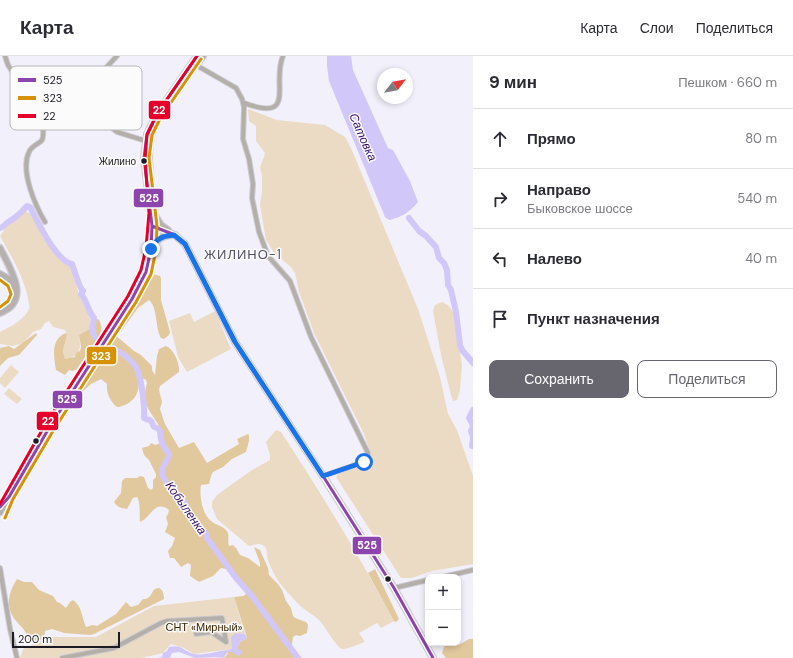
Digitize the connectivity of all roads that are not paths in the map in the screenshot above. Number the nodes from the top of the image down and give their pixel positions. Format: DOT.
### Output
graph roads {
  1 [pos="5,56"];
  2 [pos="117,56"];
  3 [pos="197,56"];
  4 [pos="203,56"];
  5 [pos="283,56"];
  6 [pos="196,65"];
  7 [pos="108,66"];
  8 [pos="10,68"];
  9 [pos="244,103"];
  10 [pos="43,130"];
  11 [pos="115,130"];
  12 [pos="146,142"];
  13 [pos="154,213"];
  14 [pos="46,222"];
  15 [pos="152,226"];
  16 [pos="174,235"];
  17 [pos="0,248"];
  18 [pos="151,249"];
  19 [pos="0,274"];
  20 [pos="17,294"];
  21 [pos="0,313"];
  22 [pos="323,476"];
  23 [pos="1,508"];
  24 [pos="0,516"];
  25 [pos="0,568"];
  26 [pos="473,570"];
  27 [pos="456,574"];
  28 [pos="425,581"];
  29 [pos="394,588"];
  30 [pos="196,634"];
  31 [pos="17,658"];
  32 [pos="62,658"];
  33 [pos="433,658"];
  1 -- 8 [label="street"];
  2 -- 7 [label="street"];
  3 -- 12 [label="main road"];
  4 -- 6 [label="main road"];
  5 -- 9 [label="street"];
  6 -- 9 [label="street"];
  6 -- 13 [label="main road"];
  9 -- 22 [label="street"];
  10 -- 14 [label="street"];
  11 -- 12 [label="street"];
  12 -- 15 [label="main road"];
  13 -- 15 [label="main road"];
  13 -- 16 [label="main road"];
  15 -- 16 [label="main road"];
  15 -- 18 [label="main road"];
  16 -- 18 [label="main road"];
  16 -- 22 [label="main road"];
  17 -- 20 [label="main road"];
  18 -- 23 [label="main road"];
  19 -- 20 [label="main road"];
  20 -- 21 [label="main road"];
  22 -- 29 [label="main road"];
  23 -- 24 [label="main road"];
  25 -- 31 [label="street"];
  26 -- 27 [label="street"];
  28 -- 29 [label="street"];
  29 -- 33 [label="main road"];
  30 -- 32 [label="street"];
}
